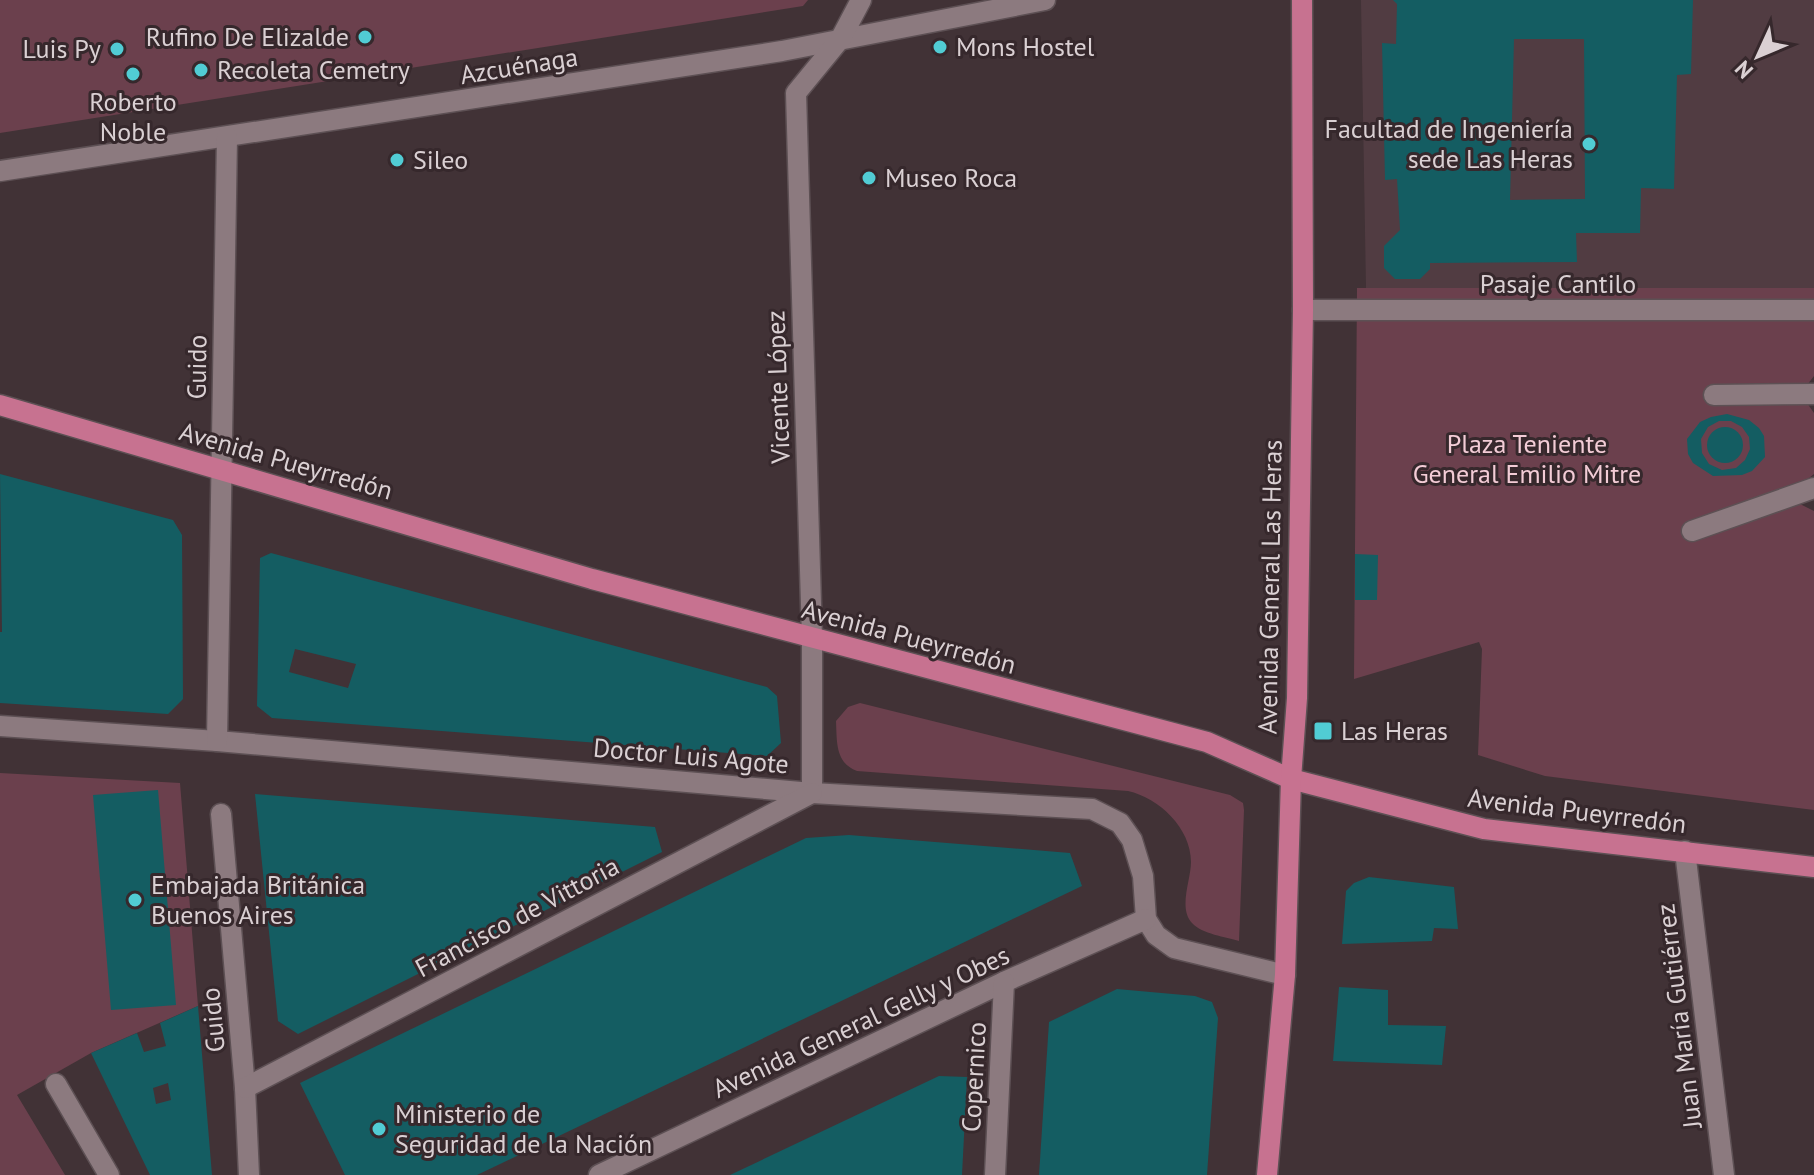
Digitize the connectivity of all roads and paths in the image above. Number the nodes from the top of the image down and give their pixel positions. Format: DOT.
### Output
graph roads {
  1 [pos="861,0"];
  2 [pos="1045,0"];
  3 [pos="1302,0"];
  4 [pos="841,38"];
  5 [pos="227,137"];
  6 [pos="0,171"];
  7 [pos="1303,310"];
  8 [pos="1814,310"];
  9 [pos="1814,394"];
  10 [pos="1714,395"];
  11 [pos="0,405"];
  12 [pos="221,468"];
  13 [pos="1814,488"];
  14 [pos="1692,531"];
  15 [pos="812,638"];
  16 [pos="0,726"];
  17 [pos="217,741"];
  18 [pos="1291,779"];
  19 [pos="812,793"];
  20 [pos="221,814"];
  21 [pos="1685,851"];
  22 [pos="1814,867"];
  23 [pos="1146,919"];
  24 [pos="1285,975"];
  25 [pos="1004,982"];
  26 [pos="56,1084"];
  27 [pos="245,1088"];
  28 [pos="109,1175"];
  29 [pos="249,1175"];
  30 [pos="599,1175"];
  31 [pos="995,1175"];
  32 [pos="1267,1175"];
  33 [pos="1724,1175"];
  1 -- 4 [label="street, Vicente López"];
  2 -- 4 [label="street, Azcuénaga"];
  3 -- 7 [label="main road, Avenida General Las Heras"];
  4 -- 5 [label="street, Azcuénaga"];
  4 -- 15 [label="street, Vicente López"];
  5 -- 6 [label="street, Azcuénaga"];
  5 -- 12 [label="street, Guido"];
  7 -- 8 [label="street, Pasaje Cantilo"];
  7 -- 18 [label="main road, Avenida General Las Heras"];
  9 -- 10 [label="street"];
  11 -- 12 [label="main road, Avenida Pueyrredón"];
  12 -- 15 [label="main road, Avenida Pueyrredón"];
  12 -- 17 [label="street, Guido"];
  13 -- 14 [label="street"];
  15 -- 18 [label="main road, Avenida Pueyrredón"];
  15 -- 19 [label="street, Vicente López"];
  16 -- 17 [label="street, Doctor Luis Agote"];
  17 -- 19 [label="street, Doctor Luis Agote"];
  18 -- 21 [label="main road, Avenida Pueyrredón"];
  18 -- 24 [label="main road, Avenida General Las Heras"];
  19 -- 23 [label="street, Doctor Luis Agote"];
  19 -- 27 [label="street, Francisco de Vittoria"];
  20 -- 27 [label="street, Guido"];
  21 -- 22 [label="main road, Avenida Pueyrredón"];
  21 -- 33 [label="street, Juan María Gutiérrez"];
  23 -- 24 [label="street"];
  23 -- 25 [label="street, Avenida General Gelly y Obes"];
  24 -- 32 [label="main road, Avenida General Las Heras"];
  25 -- 30 [label="street, Avenida General Gelly y Obes"];
  25 -- 31 [label="street, Copernico"];
  26 -- 28 [label="street"];
  27 -- 29 [label="street, Guido"];
}
